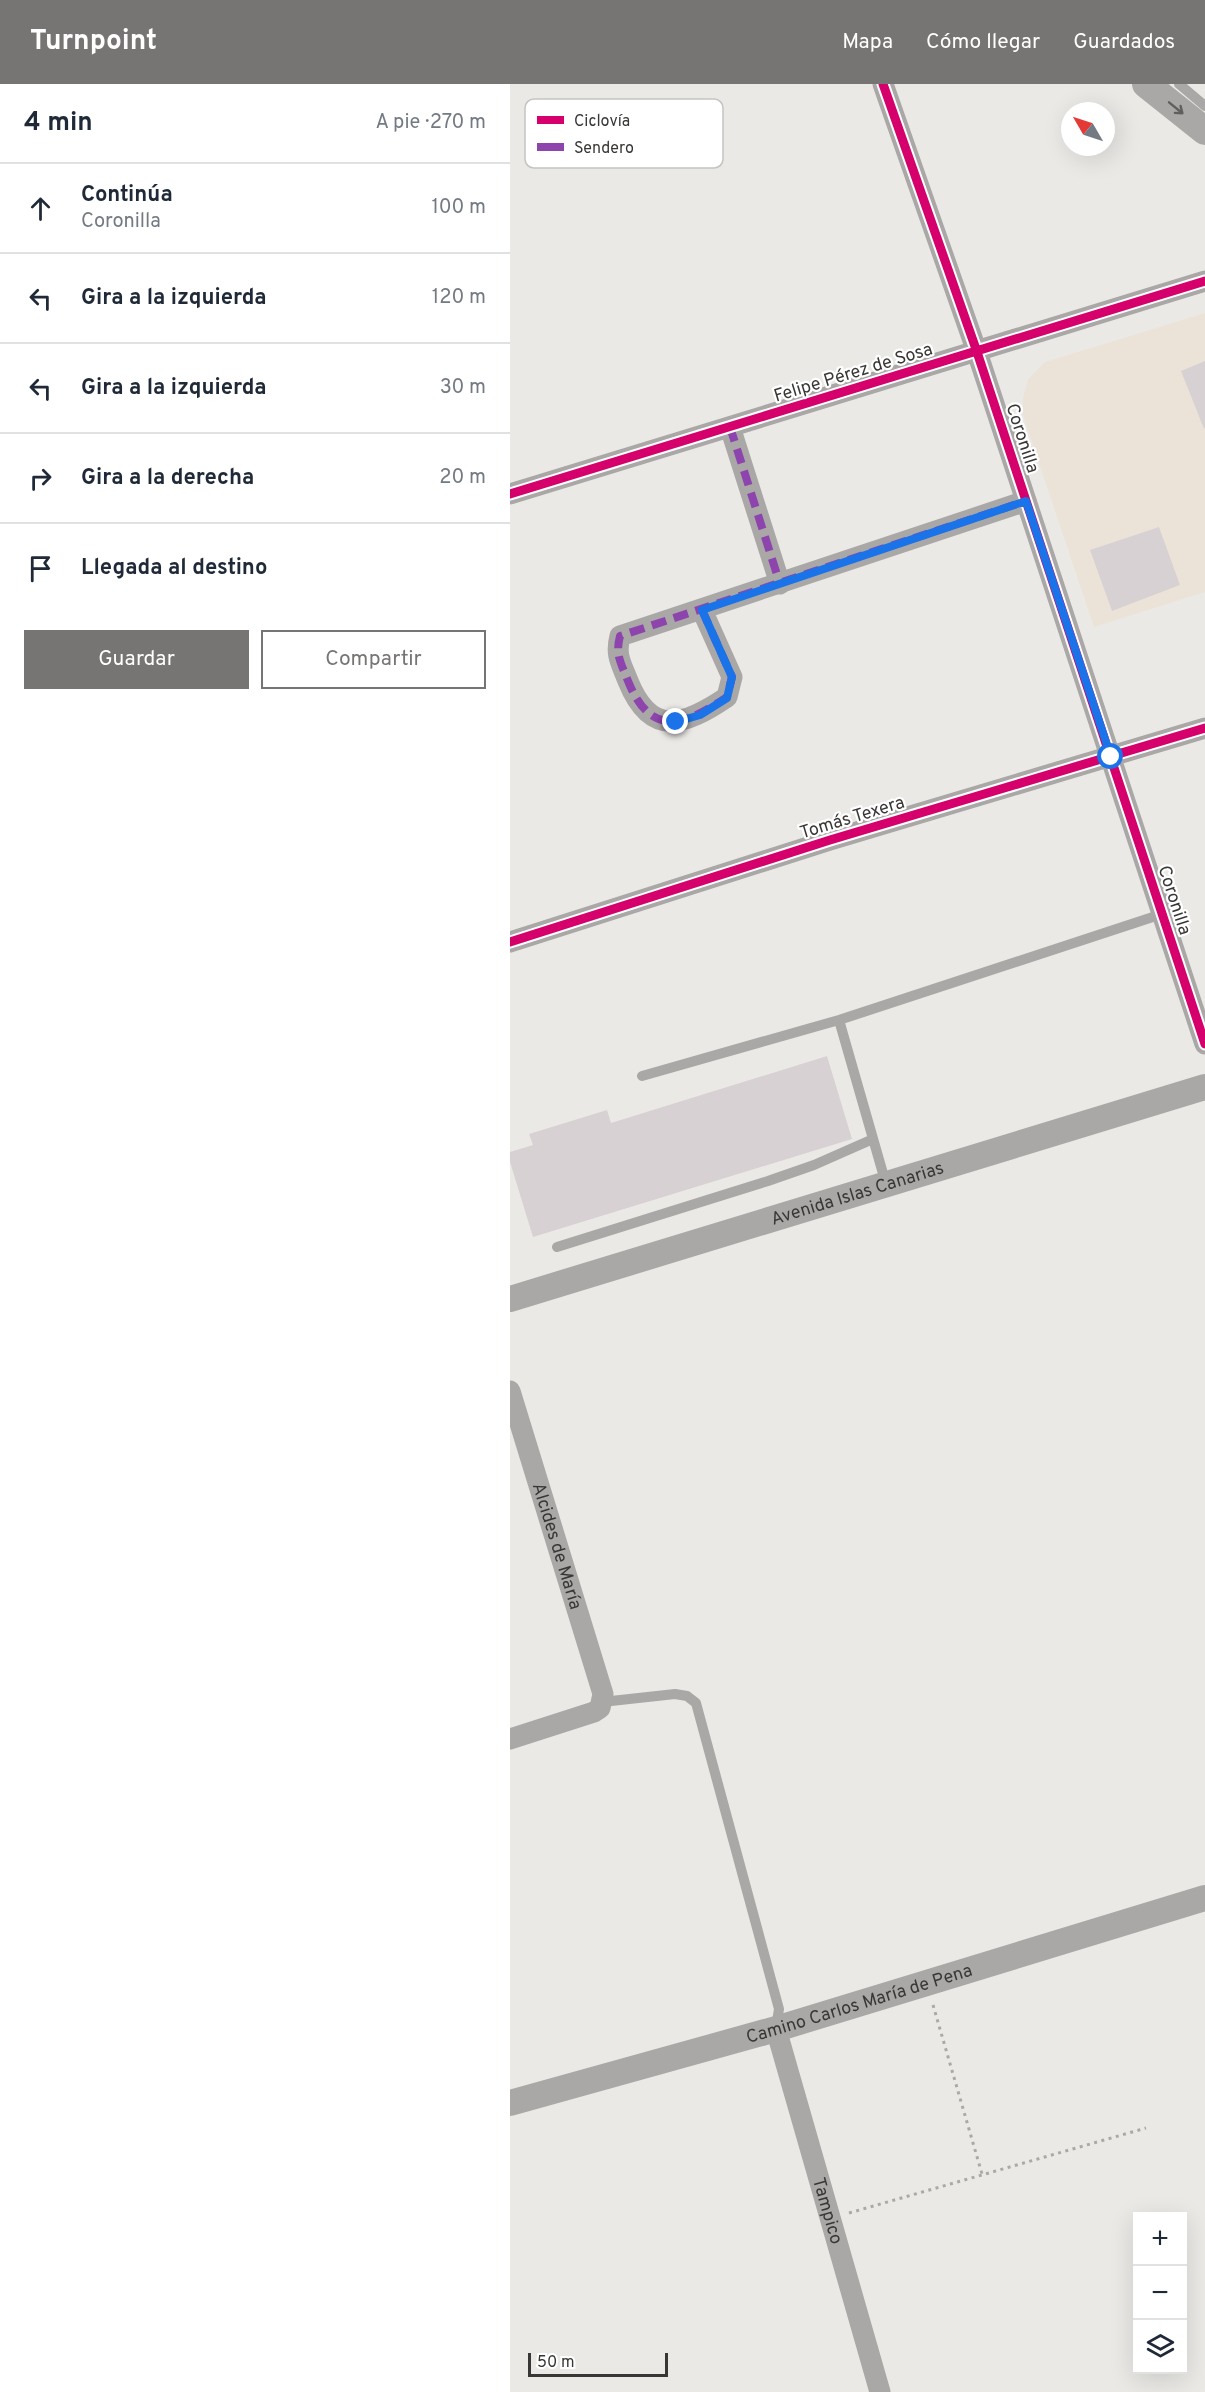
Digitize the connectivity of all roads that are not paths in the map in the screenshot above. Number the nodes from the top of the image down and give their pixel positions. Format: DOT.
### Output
graph roads {
  1 [pos="883,84"];
  2 [pos="1146,84"];
  3 [pos="1179,84"];
  4 [pos="1205,106"];
  5 [pos="1205,131"];
  6 [pos="1205,281"];
  7 [pos="977,351"];
  8 [pos="730,427"];
  9 [pos="510,494"];
  10 [pos="1026,501"];
  11 [pos="780,584"];
  12 [pos="702,610"];
  13 [pos="1205,728"];
  14 [pos="1111,757"];
  15 [pos="1162,914"];
  16 [pos="510,942"];
  17 [pos="839,1020"];
  18 [pos="1205,1044"];
  19 [pos="642,1076"];
  20 [pos="1205,1087"];
  21 [pos="873,1139"];
  22 [pos="886,1185"];
  23 [pos="557,1247"];
  24 [pos="510,1299"];
  25 [pos="510,1391"];
  26 [pos="602,1702"];
  27 [pos="510,1739"];
  28 [pos="1205,1898"];
  29 [pos="776,2029"];
  30 [pos="510,2103"];
  31 [pos="880,2392"];
  1 -- 7 [label="street, Coronilla"];
  2 -- 5 [label="main road, one-way"];
  3 -- 4 [label="lane"];
  6 -- 7 [label="street, Felipe Pérez de Sosa"];
  7 -- 8 [label="street, Felipe Pérez de Sosa"];
  7 -- 10 [label="street, Coronilla"];
  8 -- 9 [label="street, Felipe Pérez de Sosa"];
  8 -- 11 [label="street"];
  10 -- 11 [label="street"];
  10 -- 14 [label="street, Coronilla"];
  11 -- 12 [label="street"];
  12 -- 12 [label="street"];
  13 -- 14 [label="street, Tomás Texera"];
  14 -- 15 [label="street, Coronilla"];
  14 -- 16 [label="street, Tomás Texera"];
  15 -- 17 [label="lane"];
  15 -- 18 [label="street, Coronilla"];
  17 -- 19 [label="lane"];
  17 -- 21 [label="lane"];
  20 -- 22 [label="street, Avenida Islas Canarias"];
  21 -- 22 [label="lane"];
  21 -- 23 [label="lane"];
  22 -- 24 [label="street, Avenida Islas Canarias"];
  25 -- 26 [label="street, Alcides de María"];
  26 -- 27 [label="street"];
  26 -- 29 [label="lane"];
  28 -- 29 [label="street, Camino Carlos María de Pena"];
  29 -- 30 [label="street, Camino Carlos María de Pena"];
  29 -- 31 [label="street, Tampico"];
}
